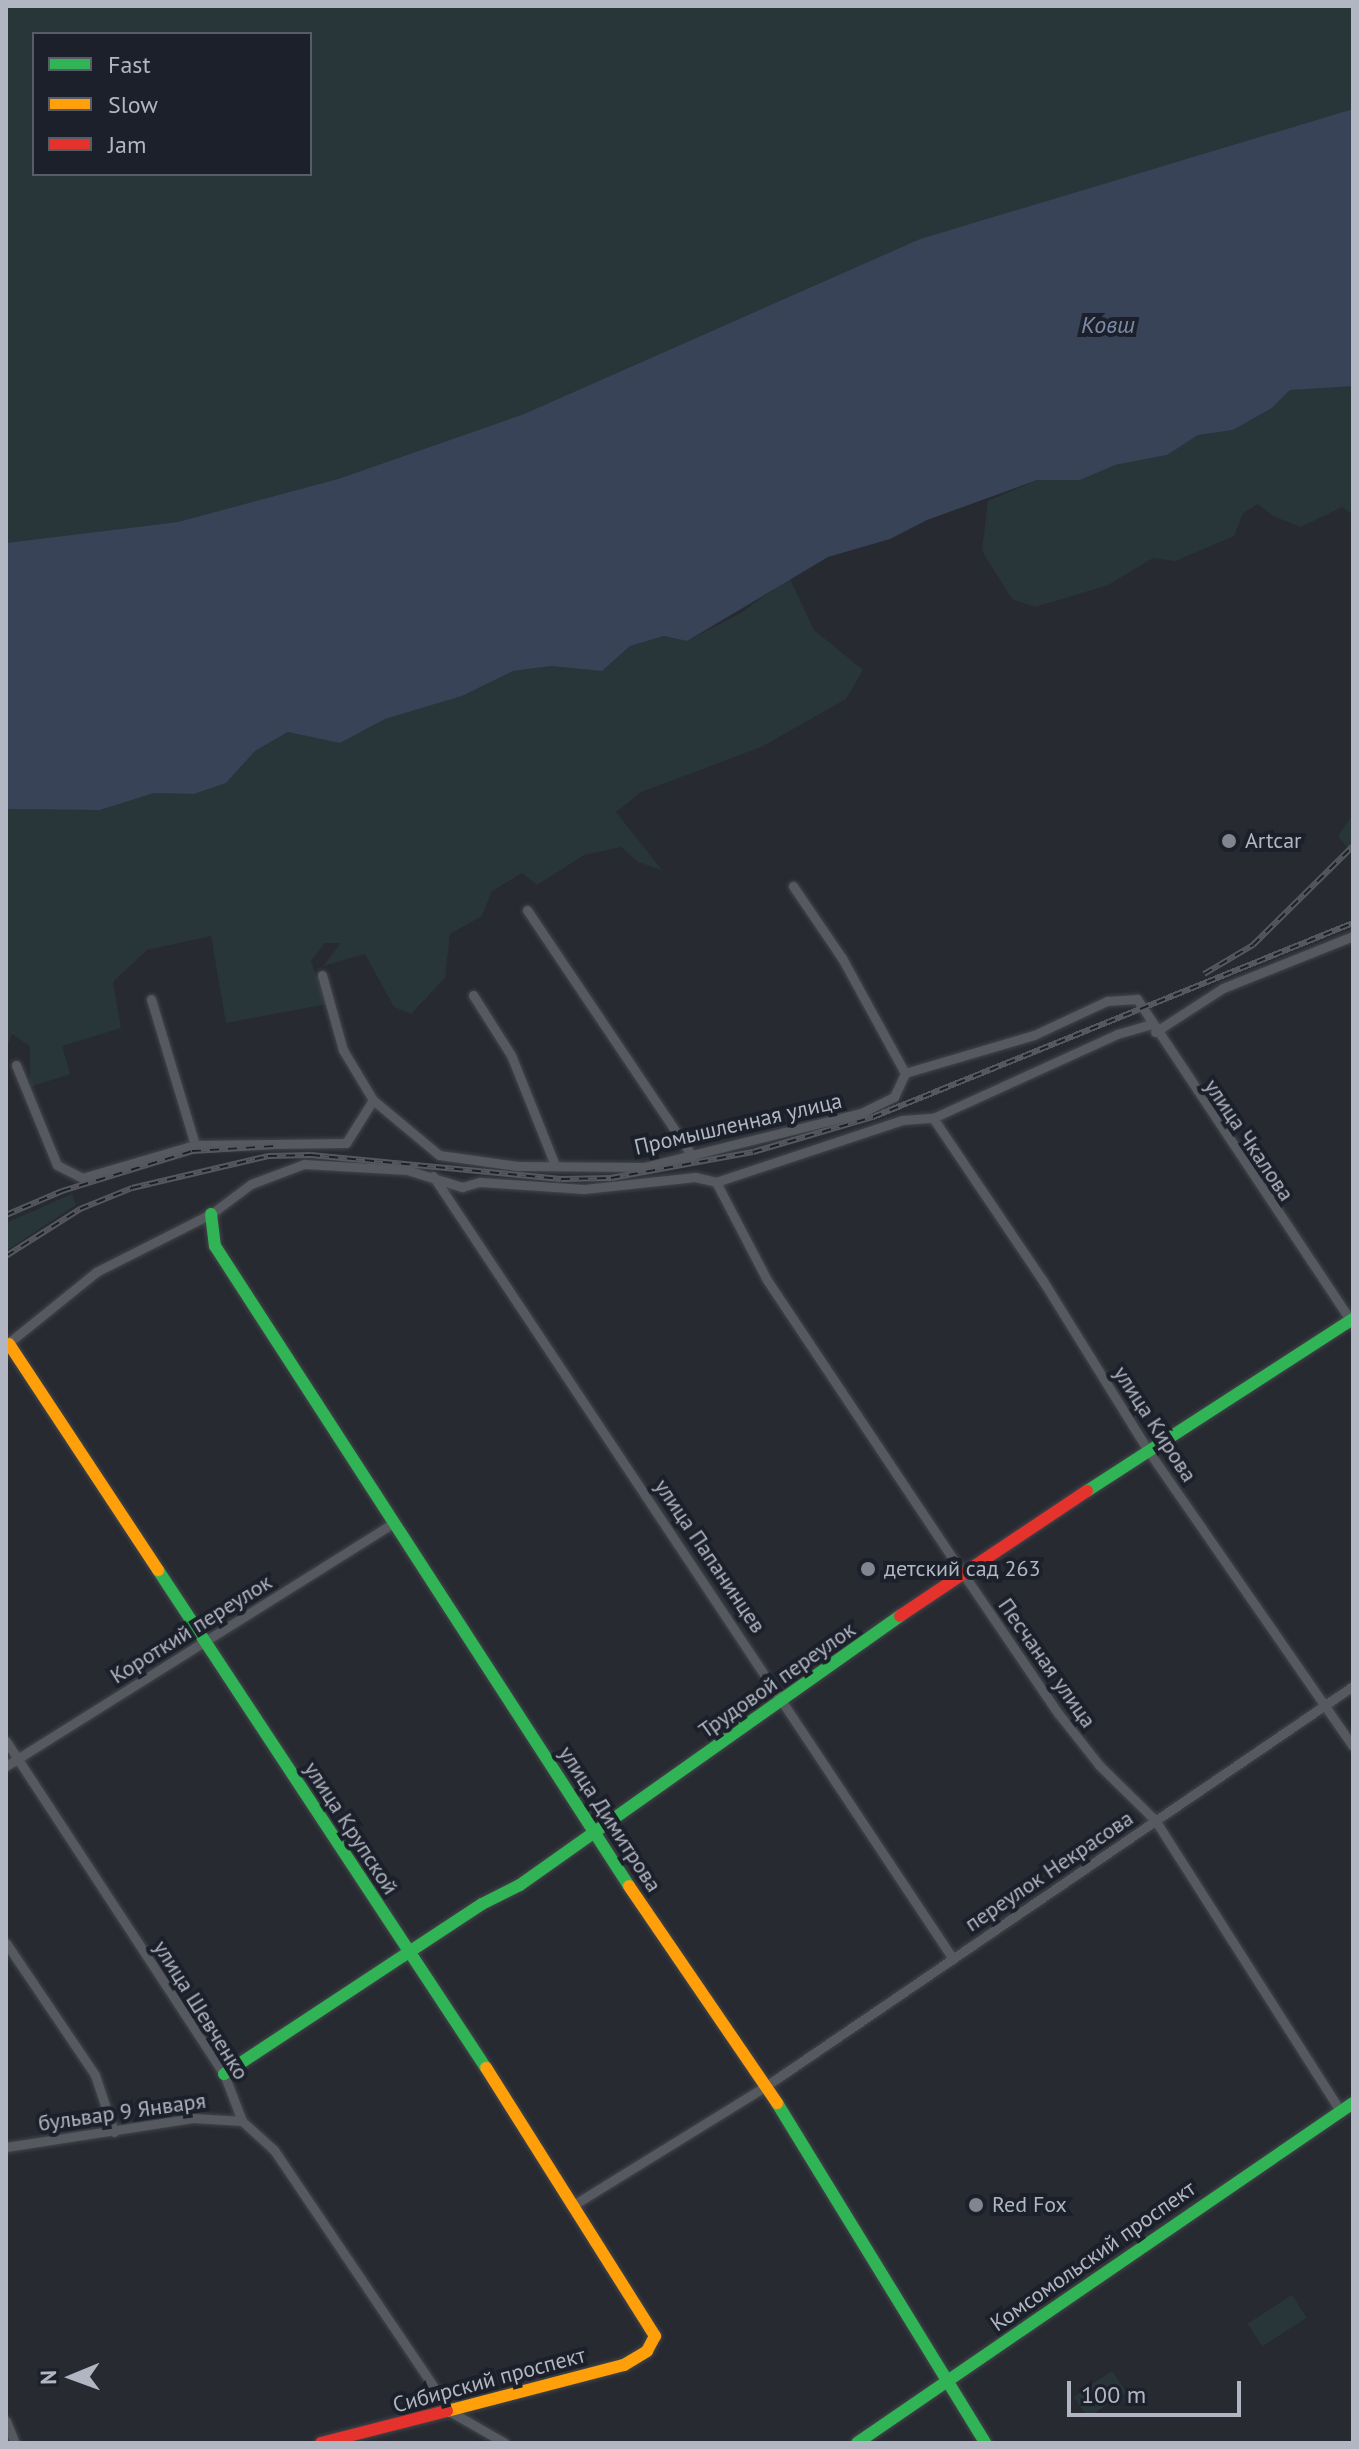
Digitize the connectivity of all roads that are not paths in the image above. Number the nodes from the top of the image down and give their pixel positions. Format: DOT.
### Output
graph roads {
  1 [pos="793,886"];
  2 [pos="527,910"];
  3 [pos="1353,936"];
  4 [pos="322,975"];
  5 [pos="473,995"];
  6 [pos="151,999"];
  7 [pos="1153,1028"];
  8 [pos="16,1065"];
  9 [pos="905,1073"];
  10 [pos="373,1100"];
  11 [pos="933,1118"];
  12 [pos="195,1145"];
  13 [pos="692,1156"];
  14 [pos="555,1165"];
  15 [pos="433,1176"];
  16 [pos="716,1182"];
  17 [pos="211,1214"];
  18 [pos="1352,1321"];
  19 [pos="7,1344"];
  20 [pos="1147,1449"];
  21 [pos="395,1522"];
  22 [pos="962,1572"];
  23 [pos="207,1640"];
  24 [pos="1353,1686"];
  25 [pos="785,1701"];
  26 [pos="1326,1704"];
  27 [pos="6,1741"];
  28 [pos="1353,1746"];
  29 [pos="18,1758"];
  30 [pos="6,1766"];
  31 [pos="1155,1820"];
  32 [pos="593,1833"];
  33 [pos="6,1943"];
  34 [pos="407,1953"];
  35 [pos="953,1959"];
  36 [pos="224,2074"];
  37 [pos="766,2086"];
  38 [pos="1353,2103"];
  39 [pos="1341,2112"];
  40 [pos="242,2121"];
  41 [pos="114,2132"];
  42 [pos="6,2147"];
  43 [pos="575,2204"];
  44 [pos="655,2336"];
  45 [pos="945,2383"];
  46 [pos="451,2412"];
  47 [pos="6,2421"];
  48 [pos="15,2443"];
  49 [pos="321,2443"];
  50 [pos="505,2443"];
  51 [pos="857,2443"];
  52 [pos="985,2443"];
  1 -- 9 [label="street"];
  2 -- 13 [label="street"];
  3 -- 7 [label="street"];
  4 -- 10 [label="street, Промышленная улица"];
  5 -- 14 [label="street"];
  6 -- 12 [label="street"];
  7 -- 9 [label="street, улица Чкалова"];
  7 -- 11 [label="street"];
  7 -- 18 [label="street, улица Чкалова"];
  8 -- 12 [label="street"];
  9 -- 13 [label="street, Промышленная улица"];
  10 -- 12 [label="street"];
  10 -- 14 [label="street, Промышленная улица"];
  11 -- 16 [label="street"];
  11 -- 20 [label="street, улица Кирова"];
  13 -- 14 [label="street, Промышленная улица"];
  15 -- 16 [label="street, Промышленная улица"];
  15 -- 17 [label="street, Промышленная улица"];
  15 -- 25 [label="street, улица Папанинцев"];
  16 -- 22 [label="street, Песчаная улица"];
  17 -- 19 [label="street, Промышленная улица"];
  17 -- 21 [label="street, улица Димитрова"];
  18 -- 20 [label="street, Трудовой переулок"];
  19 -- 23 [label="street, улица Крупской"];
  20 -- 22 [label="street, Трудовой переулок"];
  20 -- 26 [label="street, улица Кирова"];
  21 -- 23 [label="street, Короткий переулок"];
  21 -- 32 [label="street, улица Димитрова"];
  22 -- 25 [label="street, Трудовой переулок"];
  22 -- 31 [label="street, Песчаная улица"];
  23 -- 29 [label="street, Короткий переулок"];
  23 -- 34 [label="street, улица Крупской"];
  24 -- 26 [label="street, переулок Некрасова"];
  25 -- 32 [label="street, Трудовой переулок"];
  25 -- 35 [label="street, улица Папанинцев"];
  26 -- 28 [label="street, улица Кирова"];
  26 -- 31 [label="street, переулок Некрасова"];
  27 -- 29 [label="street, улица Шевченко"];
  29 -- 30 [label="street, Короткий переулок"];
  29 -- 36 [label="street, улица Шевченко"];
  31 -- 35 [label="street, переулок Некрасова"];
  31 -- 39 [label="street, Песчаная улица"];
  32 -- 34 [label="street, Трудовой переулок"];
  32 -- 37 [label="street, улица Димитрова"];
  33 -- 41 [label="street"];
  34 -- 36 [label="street, Трудовой переулок"];
  34 -- 43 [label="street, улица Крупской"];
  35 -- 37 [label="street, переулок Некрасова"];
  36 -- 40 [label="street, улица Шевченко"];
  37 -- 43 [label="street, переулок Некрасова"];
  37 -- 45 [label="street, улица Димитрова"];
  38 -- 39 [label="street, Комсомольский проспект"];
  39 -- 45 [label="street, Комсомольский проспект"];
  40 -- 41 [label="street, бульвар 9 Января"];
  40 -- 46 [label="street, улица Шевченко"];
  41 -- 42 [label="street, бульвар 9 Января"];
  43 -- 44 [label="street, улица Крупской"];
  44 -- 46 [label="street, Сибирский проспект"];
  45 -- 51 [label="street, Комсомольский проспект"];
  45 -- 52 [label="street, улица Димитрова"];
  46 -- 49 [label="street, Сибирский проспект"];
  46 -- 50 [label="street"];
  47 -- 48 [label="street"];
}
